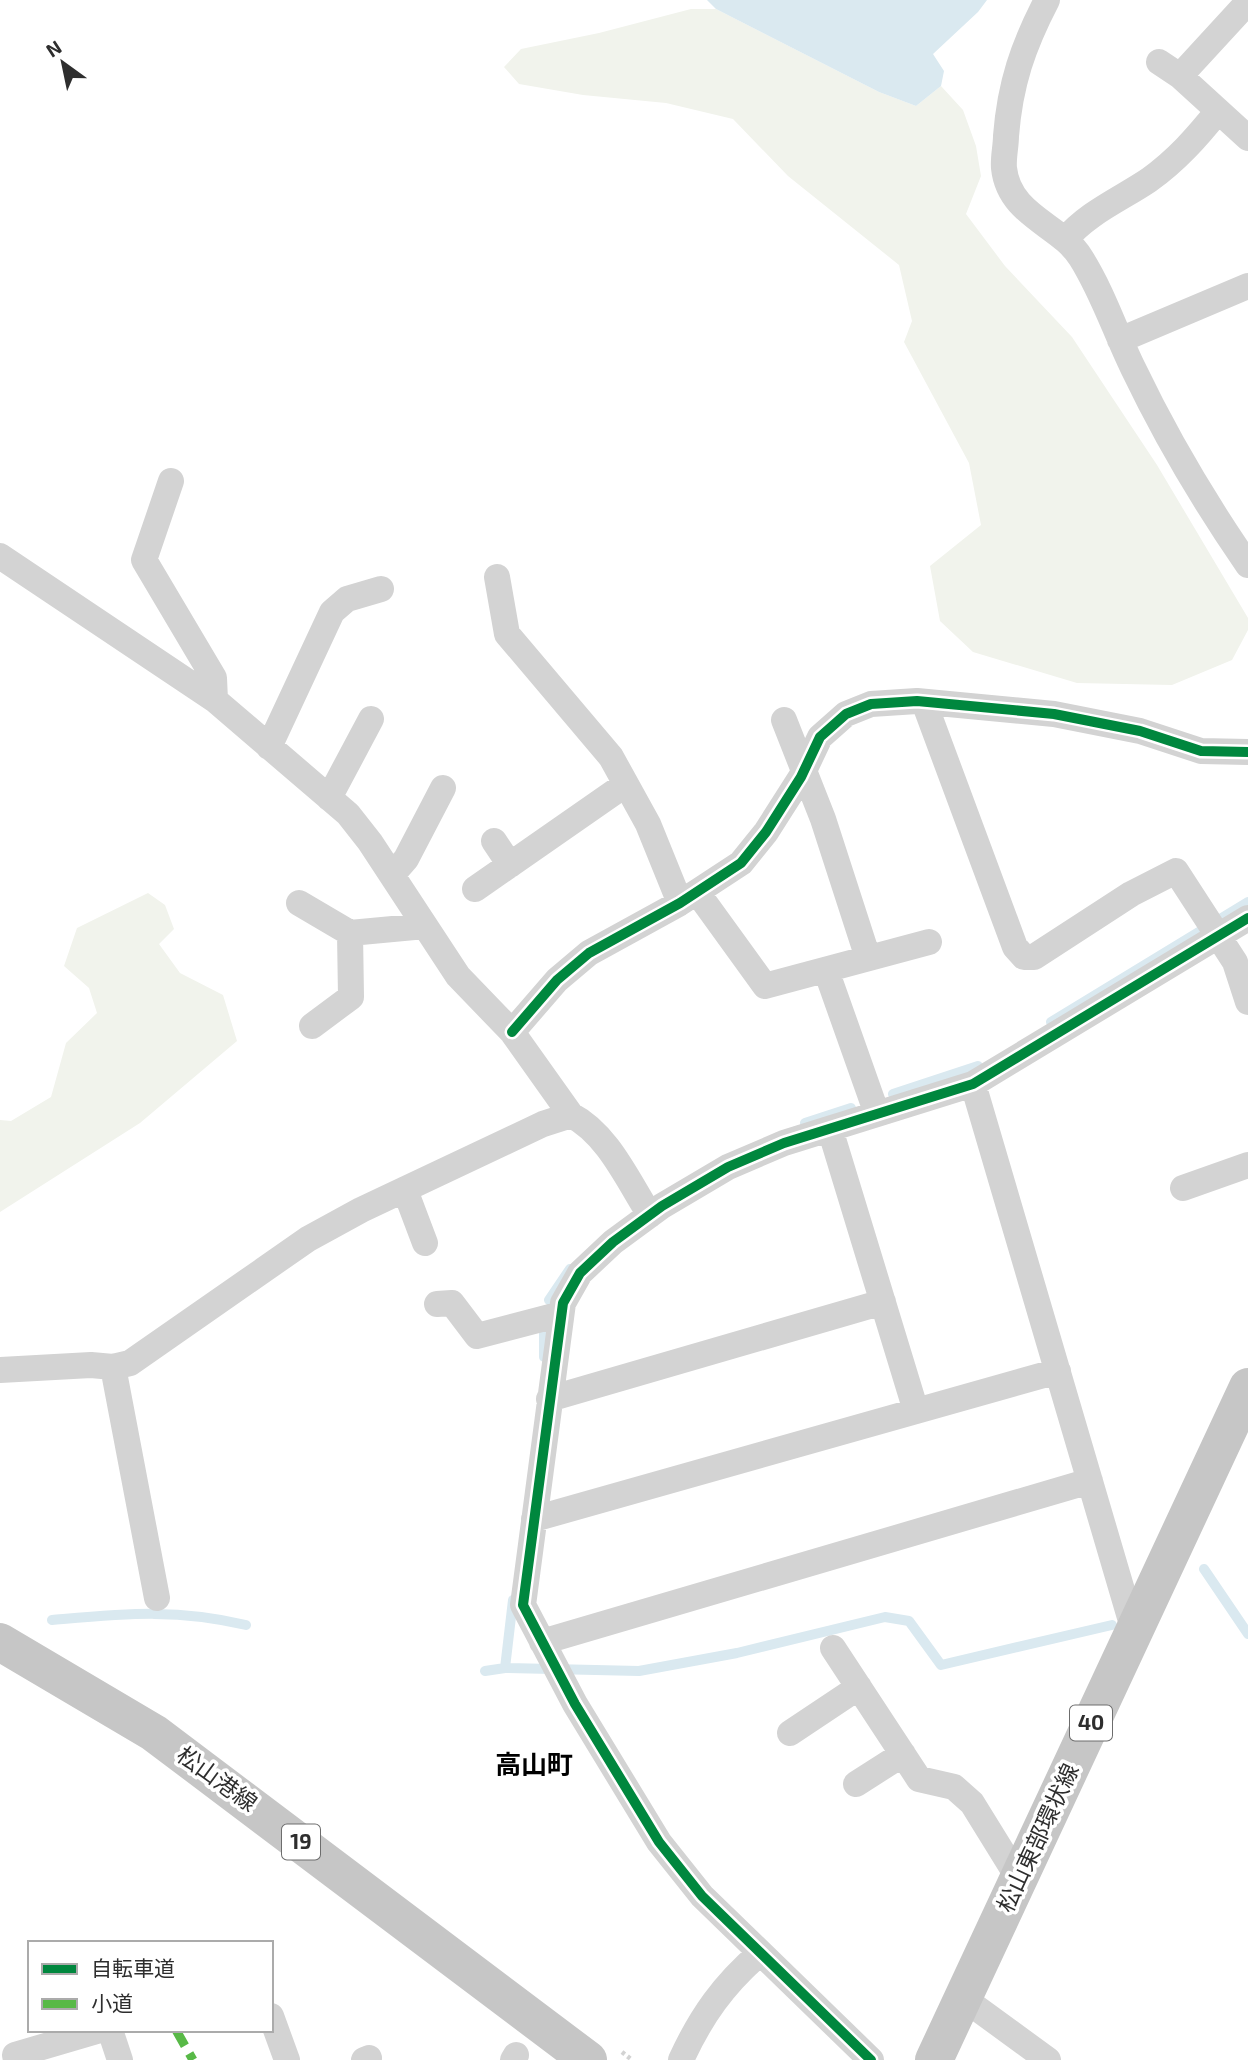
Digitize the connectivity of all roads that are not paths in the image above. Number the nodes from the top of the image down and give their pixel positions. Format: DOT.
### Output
graph roads {
  1 [pos="1047,0"];
  2 [pos="1248,2"];
  3 [pos="1218,111"];
  4 [pos="1248,138"];
  5 [pos="1065,240"];
  6 [pos="1248,286"];
  7 [pos="1120,340"];
  8 [pos="171,481"];
  9 [pos="0,556"];
  10 [pos="1248,565"];
  11 [pos="497,577"];
  12 [pos="381,589"];
  13 [pos="215,700"];
  14 [pos="924,702"];
  15 [pos="371,719"];
  16 [pos="784,720"];
  17 [pos="269,747"];
  18 [pos="1248,752"];
  19 [pos="804,771"];
  20 [pos="626,784"];
  21 [pos="443,788"];
  22 [pos="329,798"];
  23 [pos="494,841"];
  24 [pos="510,865"];
  25 [pos="392,875"];
  26 [pos="475,889"];
  27 [pos="689,898"];
  28 [pos="299,903"];
  29 [pos="1248,918"];
  30 [pos="425,926"];
  31 [pos="350,933"];
  32 [pos="1221,935"];
  33 [pos="929,942"];
  34 [pos="868,958"];
  35 [pos="826,970"];
  36 [pos="1248,1002"];
  37 [pos="312,1026"];
  38 [pos="512,1032"];
  39 [pos="973,1084"];
  40 [pos="877,1114"];
  41 [pos="571,1115"];
  42 [pos="830,1129"];
  43 [pos="1248,1165"];
  44 [pos="1183,1188"];
  45 [pos="405,1190"];
  46 [pos="650,1214"];
  47 [pos="425,1243"];
  48 [pos="883,1302"];
  49 [pos="437,1304"];
  50 [pos="561,1314"];
  51 [pos="113,1367"];
  52 [pos="0,1370"];
  53 [pos="1058,1371"];
  54 [pos="549,1399"];
  55 [pos="1244,1405"];
  56 [pos="916,1411"];
  57 [pos="1090,1481"];
  58 [pos="534,1519"];
  59 [pos="158,1598"];
  60 [pos="1134,1631"];
  61 [pos="0,1642"];
  62 [pos="542,1642"];
  63 [pos="833,1648"];
  64 [pos="859,1687"];
  65 [pos="790,1733"];
  66 [pos="903,1754"];
  67 [pos="856,1784"];
  68 [pos="1019,1879"];
  69 [pos="760,1952"];
  70 [pos="963,1998"];
  71 [pos="273,2022"];
  72 [pos="93,2032"];
  73 [pos="111,2032"];
  74 [pos="16,2060"];
  75 [pos="120,2060"];
  76 [pos="287,2060"];
  77 [pos="588,2060"];
  78 [pos="681,2060"];
  79 [pos="871,2060"];
  80 [pos="934,2060"];
  81 [pos="1048,2060"];
  1 -- 5 [label="street"];
  2 -- 3 [label="street"];
  3 -- 4 [label="street"];
  3 -- 5 [label="street"];
  5 -- 7 [label="street"];
  6 -- 7 [label="street"];
  7 -- 10 [label="street"];
  8 -- 13 [label="street"];
  9 -- 13 [label="street"];
  11 -- 20 [label="street"];
  12 -- 17 [label="street"];
  13 -- 17 [label="street"];
  14 -- 18 [label="street"];
  14 -- 19 [label="street"];
  14 -- 32 [label="street"];
  15 -- 22 [label="street"];
  16 -- 19 [label="street"];
  17 -- 22 [label="street"];
  19 -- 27 [label="street"];
  19 -- 34 [label="street"];
  20 -- 24 [label="street"];
  20 -- 27 [label="street"];
  21 -- 25 [label="street"];
  22 -- 25 [label="street"];
  23 -- 24 [label="street"];
  24 -- 26 [label="street"];
  25 -- 30 [label="street"];
  27 -- 35 [label="street"];
  27 -- 38 [label="street"];
  28 -- 31 [label="street"];
  29 -- 32 [label="street"];
  30 -- 31 [label="street"];
  30 -- 38 [label="street"];
  31 -- 37 [label="street"];
  32 -- 36 [label="street"];
  32 -- 39 [label="street"];
  33 -- 34 [label="street"];
  34 -- 35 [label="street"];
  35 -- 40 [label="street"];
  38 -- 41 [label="street"];
  39 -- 40 [label="street"];
  39 -- 53 [label="street"];
  40 -- 42 [label="street"];
  41 -- 45 [label="street"];
  41 -- 46 [label="street"];
  42 -- 46 [label="street"];
  42 -- 48 [label="street"];
  43 -- 44 [label="street"];
  45 -- 47 [label="street"];
  45 -- 51 [label="street"];
  46 -- 50 [label="street"];
  48 -- 54 [label="street"];
  48 -- 56 [label="street"];
  49 -- 50 [label="street"];
  50 -- 54 [label="street"];
  51 -- 52 [label="street"];
  51 -- 59 [label="street"];
  53 -- 56 [label="street"];
  53 -- 57 [label="street"];
  54 -- 58 [label="street"];
  55 -- 60 [label="main road, 松山東部環状線 / 40"];
  56 -- 58 [label="street"];
  57 -- 60 [label="street"];
  57 -- 62 [label="street"];
  58 -- 62 [label="street"];
  60 -- 68 [label="main road, 松山東部環状線 / 40"];
  61 -- 77 [label="main road, 松山港線 / 19"];
  62 -- 69 [label="street"];
  63 -- 64 [label="street"];
  64 -- 65 [label="street"];
  64 -- 66 [label="street"];
  66 -- 67 [label="street"];
  66 -- 68 [label="street"];
  68 -- 70 [label="main road, 松山東部環状線 / 40"];
  69 -- 78 [label="street"];
  69 -- 79 [label="street"];
  70 -- 80 [label="main road, 松山東部環状線 / 40"];
  70 -- 81 [label="street"];
  71 -- 76 [label="street"];
  72 -- 74 [label="street"];
  73 -- 75 [label="street"];
}
